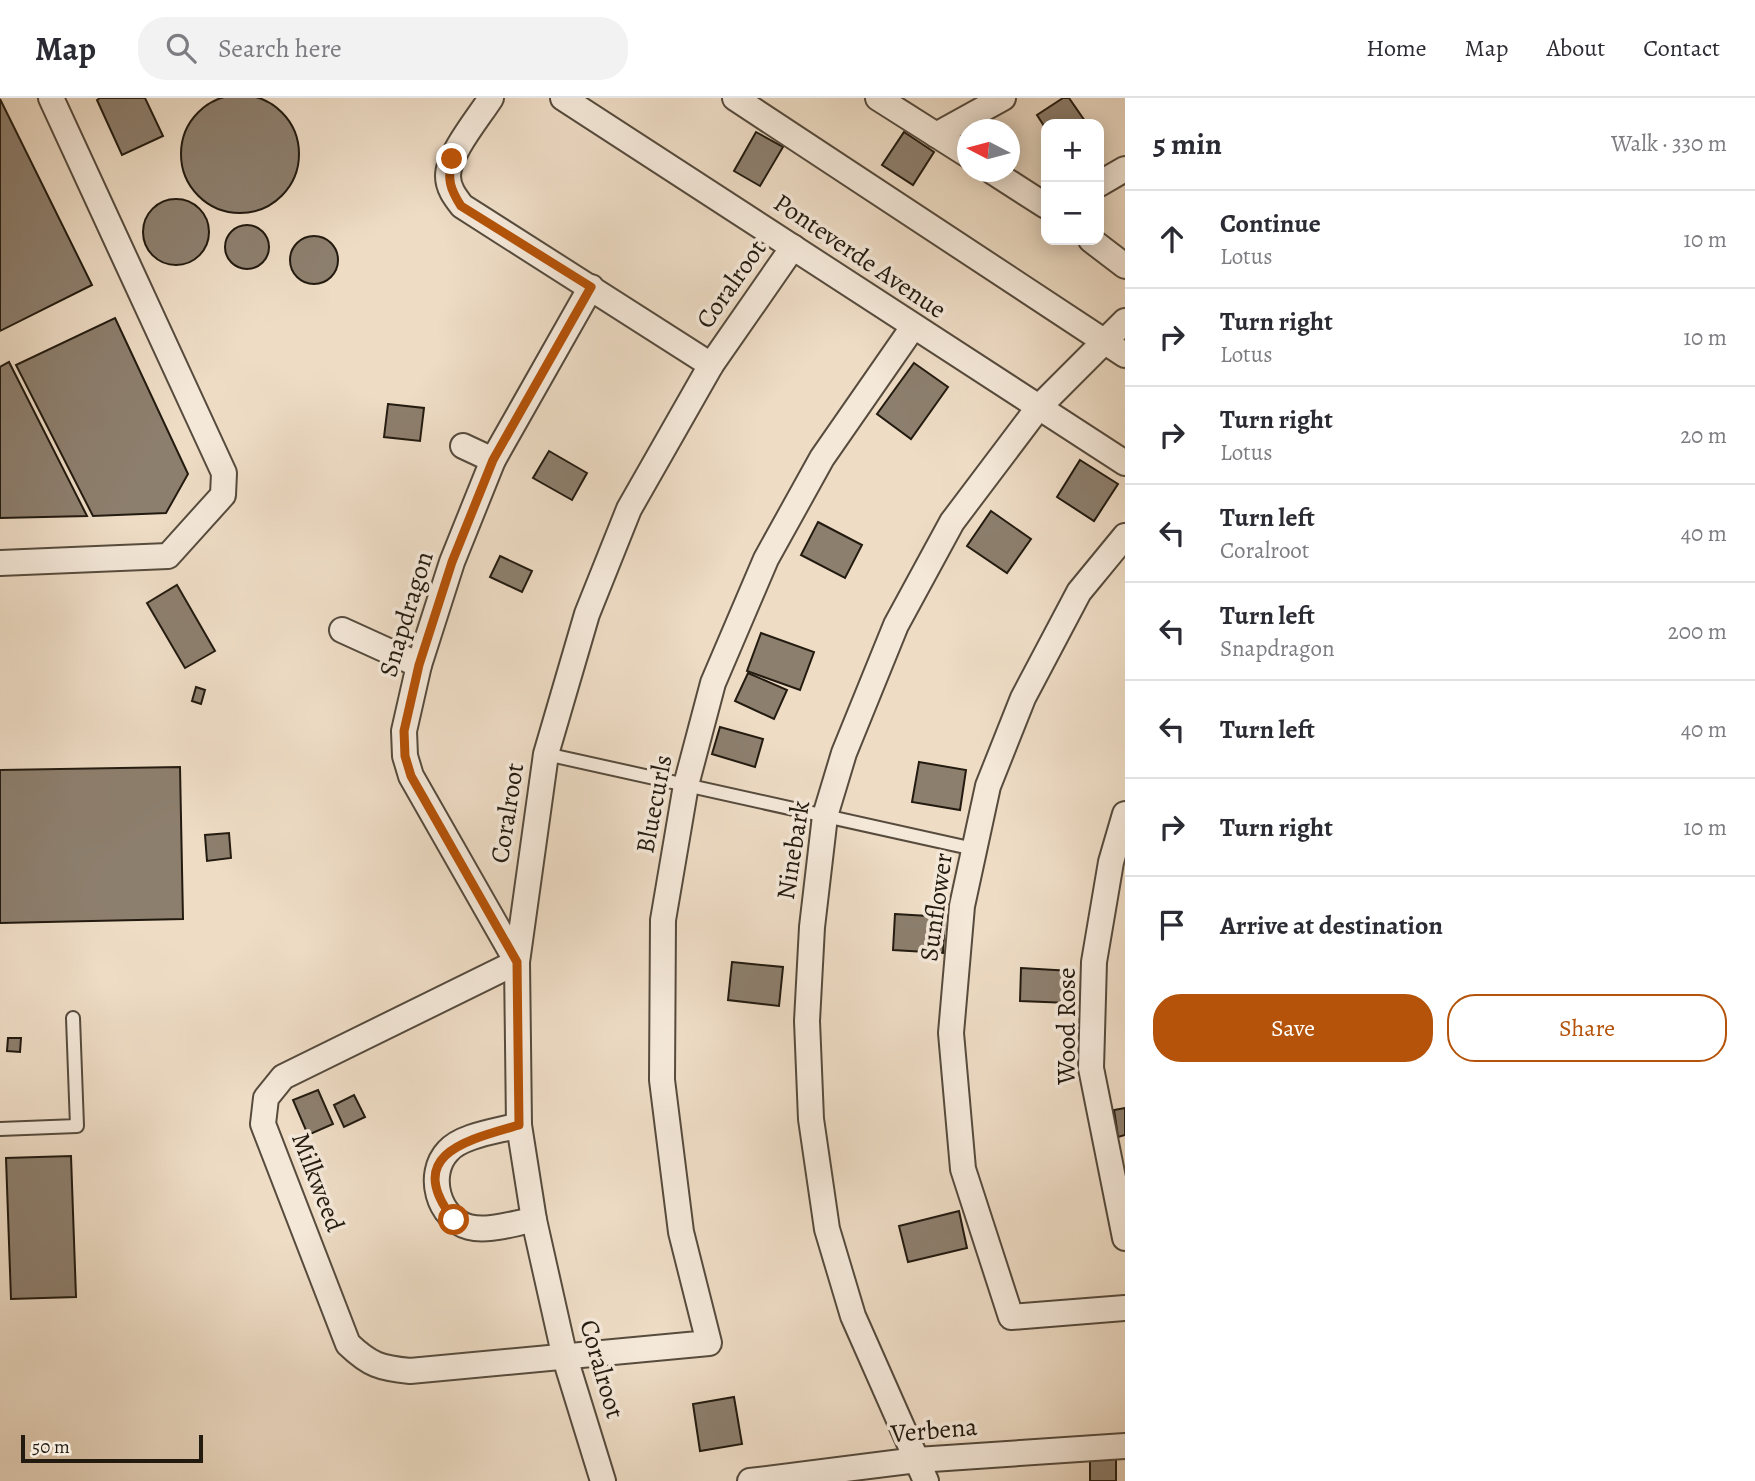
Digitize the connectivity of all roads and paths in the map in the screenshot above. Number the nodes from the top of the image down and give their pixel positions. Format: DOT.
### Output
graph roads {
  1 [pos="51,98"];
  2 [pos="491,98"];
  3 [pos="563,98"];
  4 [pos="735,98"];
  5 [pos="878,98"];
  6 [pos="1003,98"];
  7 [pos="936,135"];
  8 [pos="957,148"];
  9 [pos="1125,169"];
  10 [pos="1009,182"];
  11 [pos="1102,182"];
  12 [pos="1041,203"];
  13 [pos="1098,245"];
  14 [pos="793,247"];
  15 [pos="1125,266"];
  16 [pos="591,287"];
  17 [pos="1125,321"];
  18 [pos="914,327"];
  19 [pos="1104,341"];
  20 [pos="1125,355"];
  21 [pos="711,365"];
  22 [pos="1038,408"];
  23 [pos="463,446"];
  24 [pos="493,460"];
  25 [pos="1125,463"];
  26 [pos="1125,536"];
  27 [pos="0,563"];
  28 [pos="342,630"];
  29 [pos="419,665"];
  30 [pos="546,754"];
  31 [pos="686,785"];
  32 [pos="1125,814"];
  33 [pos="825,816"];
  34 [pos="974,849"];
  35 [pos="517,962"];
  36 [pos="73,1018"];
  37 [pos="519,1125"];
  38 [pos="0,1129"];
  39 [pos="534,1220"];
  40 [pos="1125,1238"];
  41 [pos="1125,1308"];
  42 [pos="709,1343"];
  43 [pos="565,1358"];
  44 [pos="1125,1446"];
  45 [pos="922,1470"];
  46 [pos="603,1481"];
  47 [pos="750,1481"];
  1 -- 27 [label="street"];
  2 -- 16 [label="street"];
  3 -- 14 [label="street, Ponteverde Avenue"];
  4 -- 19 [label="street"];
  5 -- 7 [label="street"];
  6 -- 7 [label="street"];
  7 -- 8 [label="street"];
  9 -- 11 [label="street"];
  10 -- 12 [label="street"];
  13 -- 15 [label="street"];
  14 -- 18 [label="street, Ponteverde Avenue"];
  14 -- 21 [label="street, Coralroot"];
  16 -- 21 [label="street"];
  16 -- 24 [label="street, Snapdragon"];
  17 -- 19 [label="street, Ninebark"];
  18 -- 22 [label="street, Ponteverde Avenue"];
  18 -- 31 [label="street, Bluecurls"];
  19 -- 20 [label="street"];
  19 -- 22 [label="street, Ninebark"];
  21 -- 30 [label="street, Coralroot"];
  22 -- 25 [label="street, Ponteverde Avenue"];
  22 -- 33 [label="street, Ninebark"];
  23 -- 24 [label="street"];
  24 -- 29 [label="street, Snapdragon"];
  26 -- 34 [label="street, Sunflower"];
  28 -- 29 [label="street"];
  29 -- 35 [label="street, Snapdragon"];
  30 -- 31 [label="lane"];
  30 -- 35 [label="street, Coralroot"];
  31 -- 33 [label="lane"];
  31 -- 42 [label="street, Bluecurls"];
  32 -- 40 [label="street, Wood Rose"];
  33 -- 34 [label="lane"];
  33 -- 45 [label="street, Ninebark"];
  34 -- 41 [label="street, Sunflower"];
  35 -- 37 [label="street, Coralroot"];
  35 -- 43 [label="street, Milkweed"];
  36 -- 38 [label="lane"];
  37 -- 39 [label="street, Coralroot"];
  37 -- 39 [label="street"];
  39 -- 43 [label="street, Coralroot"];
  42 -- 43 [label="street, Milkweed"];
  43 -- 46 [label="street, Coralroot"];
  44 -- 45 [label="street, Verbena"];
  45 -- 47 [label="street, Verbena"];
}
